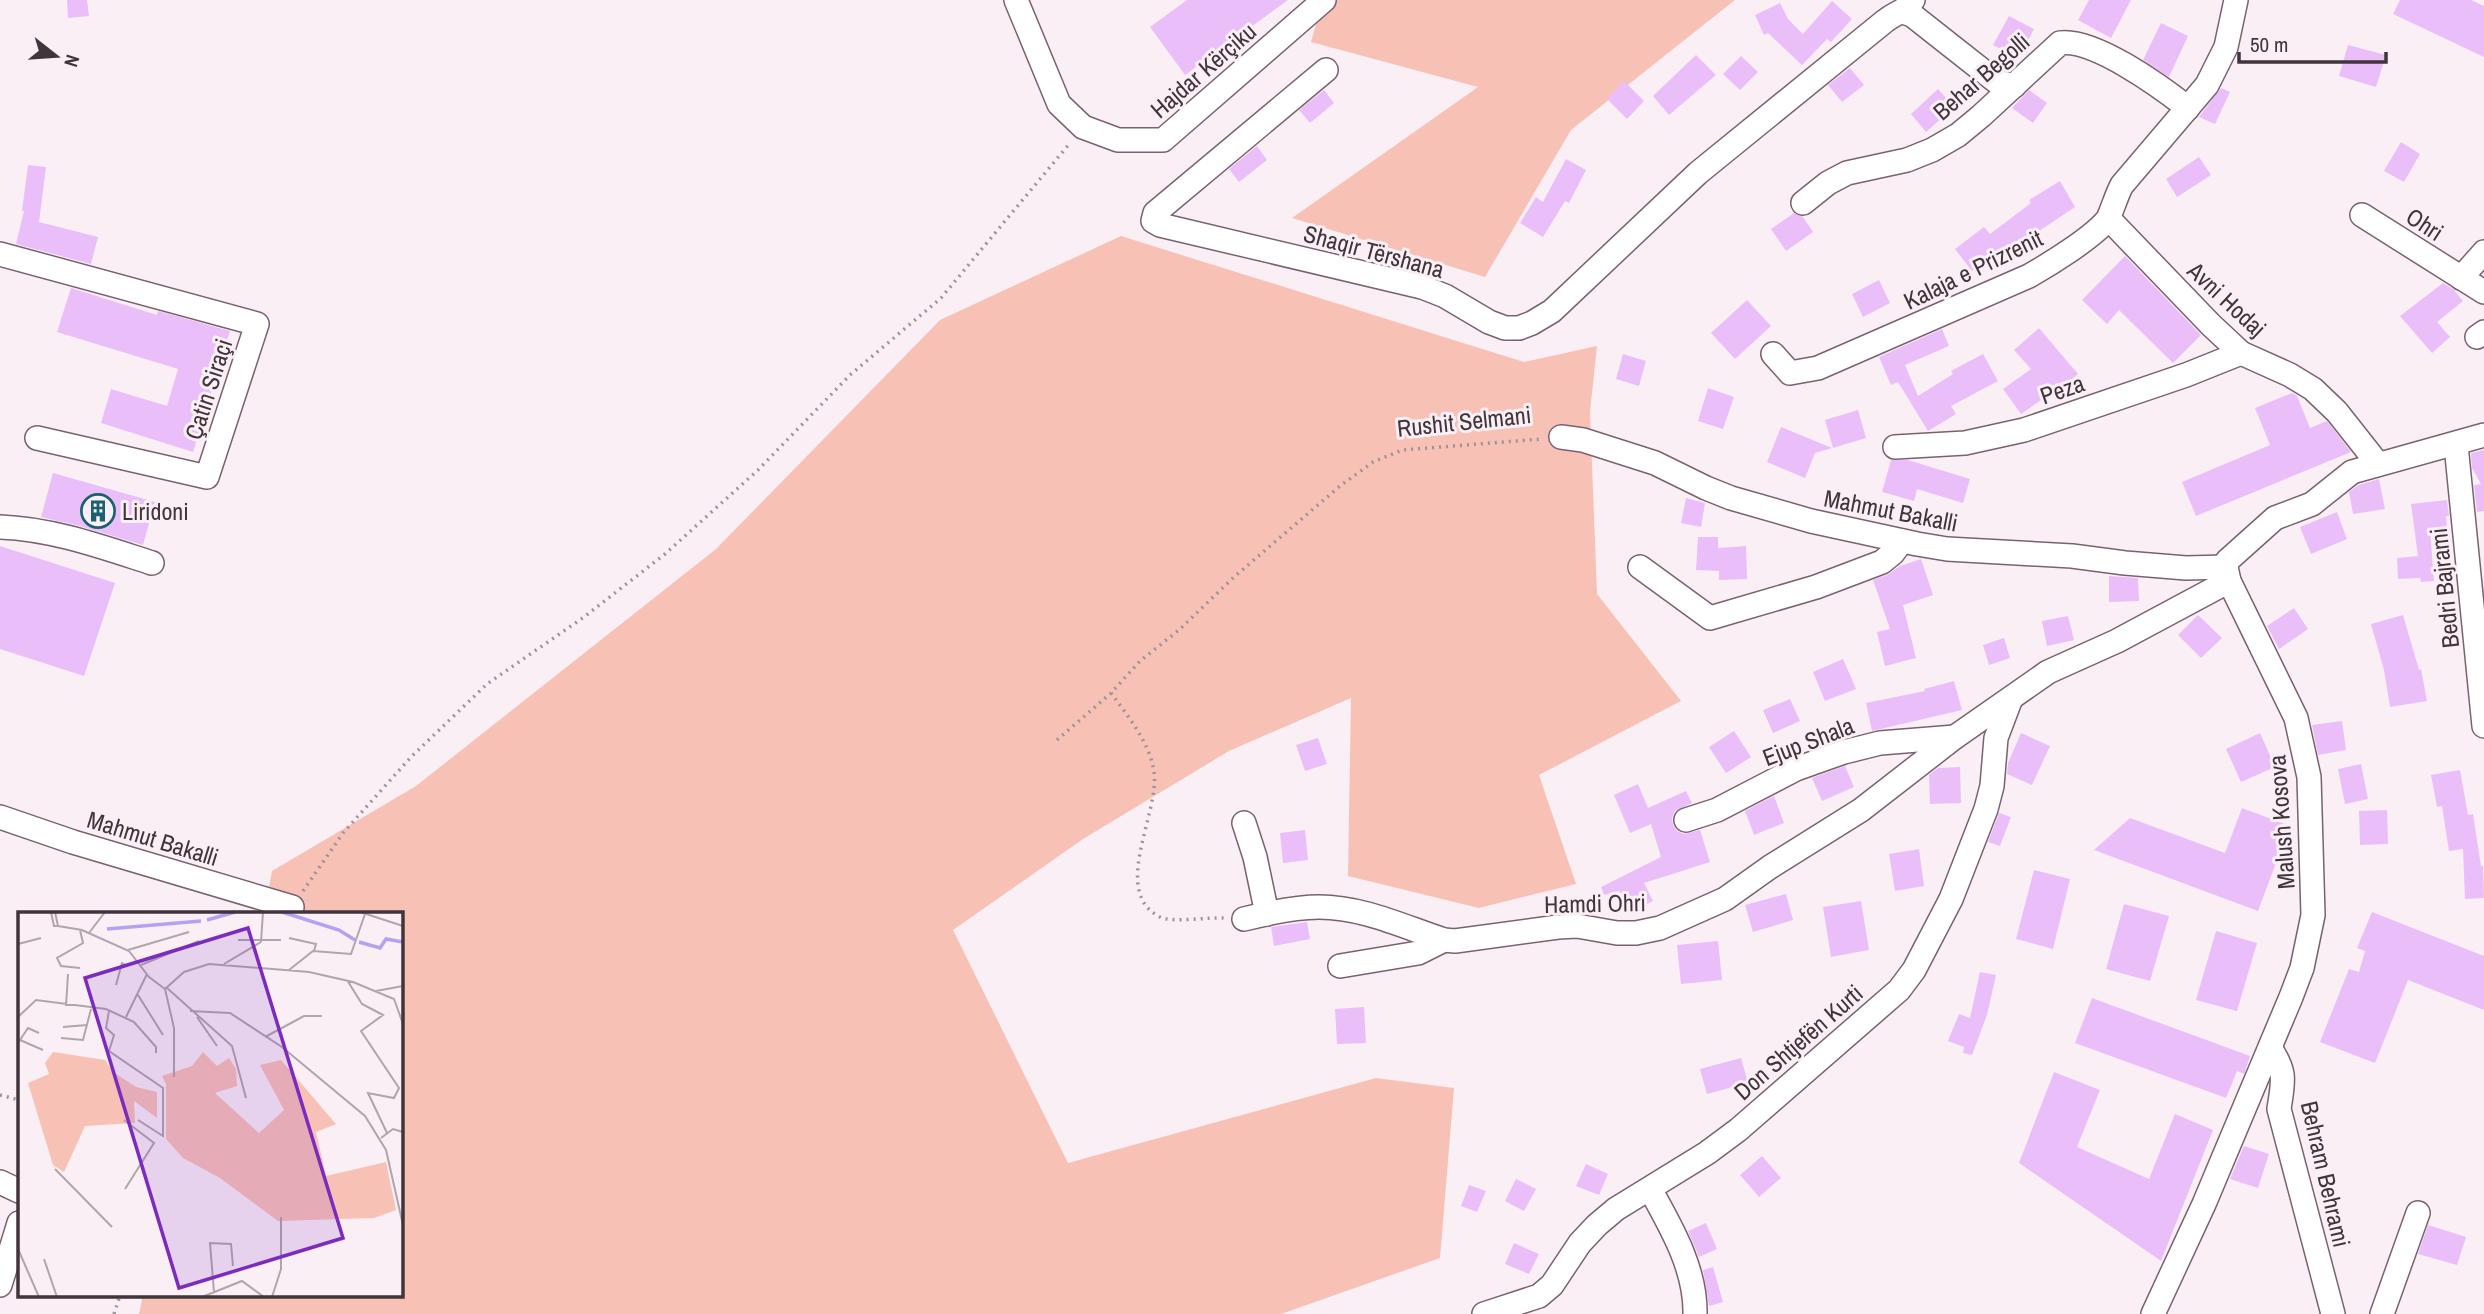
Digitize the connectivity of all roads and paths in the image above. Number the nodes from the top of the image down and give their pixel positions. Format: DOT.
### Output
graph roads {
  1 [pos="1016,0"];
  2 [pos="1324,0"];
  3 [pos="2236,0"];
  4 [pos="1908,6"];
  5 [pos="1326,70"];
  6 [pos="2014,86"];
  7 [pos="2188,108"];
  8 [pos="1083,127"];
  9 [pos="1803,203"];
  10 [pos="2362,215"];
  11 [pos="2109,219"];
  12 [pos="2484,252"];
  13 [pos="0,254"];
  14 [pos="2461,278"];
  15 [pos="2484,292"];
  16 [pos="2241,353"];
  17 [pos="1773,354"];
  18 [pos="2484,435"];
  19 [pos="1561,437"];
  20 [pos="37,438"];
  21 [pos="2456,444"];
  22 [pos="1895,447"];
  23 [pos="2378,464"];
  24 [pos="0,527"];
  25 [pos="1902,541"];
  26 [pos="152,563"];
  27 [pos="1640,567"];
  28 [pos="2227,574"];
  29 [pos="1111,693"];
  30 [pos="2010,701"];
  31 [pos="2484,726"];
  32 [pos="1955,737"];
  33 [pos="1057,740"];
  34 [pos="0,817"];
  35 [pos="1686,820"];
  36 [pos="1244,824"];
  37 [pos="292,907"];
  38 [pos="1267,914"];
  39 [pos="1244,919"];
  40 [pos="1444,940"];
  41 [pos="1340,966"];
  42 [pos="2270,1048"];
  43 [pos="0,1094"];
  44 [pos="18,1100"];
  45 [pos="0,1182"];
  46 [pos="1650,1189"];
  47 [pos="18,1191"];
  48 [pos="2418,1213"];
  49 [pos="18,1226"];
  50 [pos="0,1285"];
  51 [pos="120,1296"];
  52 [pos="114,1314"];
  53 [pos="1484,1314"];
  54 [pos="1695,1314"];
  55 [pos="2153,1314"];
  56 [pos="2333,1314"];
  57 [pos="2382,1314"];
  1 -- 8 [label="street, Hajdar Kërçiku"];
  2 -- 8 [label="street, Hajdar Kërçiku"];
  3 -- 7 [label="street"];
  4 -- 5 [label="street, Shaqir Tërshana"];
  4 -- 6 [label="street, Shaqir Tërshana"];
  6 -- 7 [label="street, Behar Begolli"];
  6 -- 9 [label="street, Behar Begolli"];
  7 -- 11 [label="street"];
  8 -- 37 [label="path"];
  10 -- 14 [label="street, Ohri"];
  11 -- 16 [label="street, Avni Hodaj"];
  11 -- 17 [label="street, Kalaja e Prizrenit"];
  12 -- 14 [label="street"];
  13 -- 20 [label="street, Çatin Siraçi"];
  14 -- 15 [label="street, Ohri"];
  16 -- 22 [label="street, Peza"];
  16 -- 23 [label="street, Avni Hodaj"];
  18 -- 21 [label="street"];
  19 -- 25 [label="street, Mahmut Bakalli"];
  19 -- 29 [label="path, Rushit Selmani"];
  21 -- 23 [label="street"];
  21 -- 31 [label="street, Bedri Bajrami"];
  23 -- 28 [label="street"];
  24 -- 26 [label="street"];
  25 -- 27 [label="street"];
  25 -- 28 [label="street, Mahmut Bakalli"];
  28 -- 30 [label="street"];
  28 -- 42 [label="street, Malush Kosova"];
  29 -- 33 [label="path, Rushit Selmani"];
  29 -- 39 [label="path"];
  30 -- 32 [label="street"];
  30 -- 46 [label="street, Don Shtjefën Kurti"];
  32 -- 35 [label="street, Ejup Shala"];
  32 -- 40 [label="street, Hamdi Ohri"];
  34 -- 37 [label="street, Mahmut Bakalli"];
  36 -- 38 [label="street"];
  38 -- 39 [label="street, Hamdi Ohri"];
  38 -- 40 [label="street, Hamdi Ohri"];
  40 -- 41 [label="street"];
  42 -- 55 [label="street, Malush Kosova"];
  42 -- 56 [label="street, Behram Behrami"];
  43 -- 44 [label="path"];
  45 -- 47 [label="street"];
  46 -- 53 [label="street, Don Shtjefën Kurti"];
  46 -- 54 [label="street"];
  48 -- 57 [label="street"];
  49 -- 50 [label="street"];
  51 -- 52 [label="path"];
}
